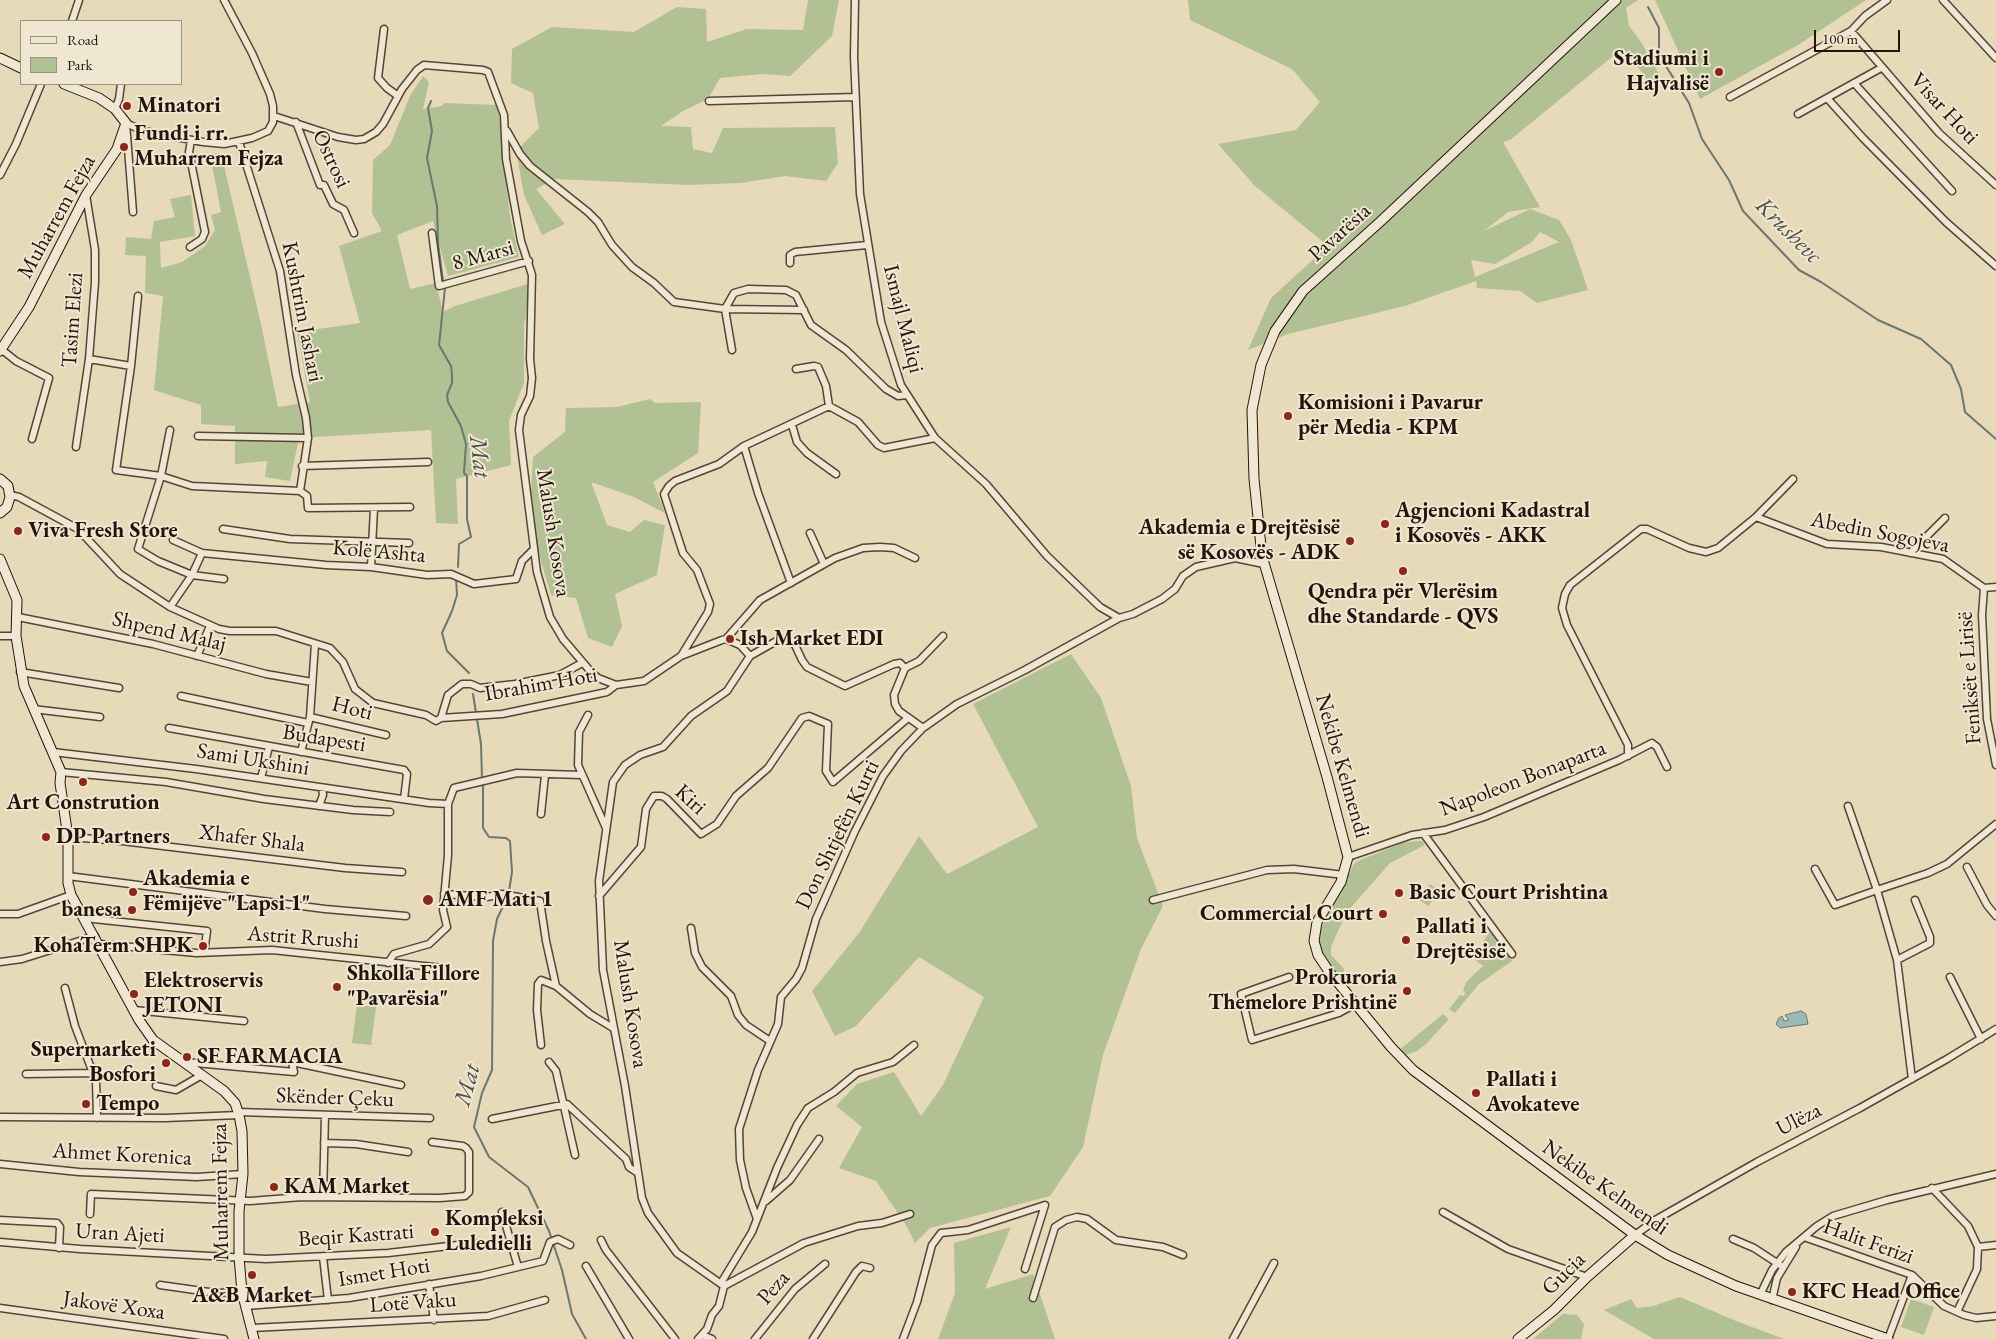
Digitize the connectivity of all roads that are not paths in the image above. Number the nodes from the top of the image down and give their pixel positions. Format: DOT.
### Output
graph roads {
  1 [pos="79,0"];
  2 [pos="224,0"];
  3 [pos="855,0"];
  4 [pos="1616,0"];
  5 [pos="1887,0"];
  6 [pos="1943,0"];
  7 [pos="72,20"];
  8 [pos="384,29"];
  9 [pos="1851,32"];
  10 [pos="0,58"];
  11 [pos="1996,58"];
  12 [pos="20,68"];
  13 [pos="1881,68"];
  14 [pos="1854,83"];
  15 [pos="41,85"];
  16 [pos="68,85"];
  17 [pos="121,85"];
  18 [pos="398,96"];
  19 [pos="1730,97"];
  20 [pos="855,98"];
  21 [pos="1827,98"];
  22 [pos="709,101"];
  23 [pos="115,109"];
  24 [pos="1798,114"];
  25 [pos="274,116"];
  26 [pos="296,122"];
  27 [pos="126,123"];
  28 [pos="506,130"];
  29 [pos="192,140"];
  30 [pos="239,142"];
  31 [pos="0,174"];
  32 [pos="1996,185"];
  33 [pos="1952,191"];
  34 [pos="86,195"];
  35 [pos="133,212"];
  36 [pos="432,233"];
  37 [pos="354,234"];
  38 [pos="868,245"];
  39 [pos="190,246"];
  40 [pos="529,261"];
  41 [pos="790,263"];
  42 [pos="1996,266"];
  43 [pos="138,296"];
  44 [pos="725,309"];
  45 [pos="804,310"];
  46 [pos="1,350"];
  47 [pos="732,350"];
  48 [pos="89,359"];
  49 [pos="131,366"];
  50 [pos="796,369"];
  51 [pos="907,395"];
  52 [pos="829,406"];
  53 [pos="792,425"];
  54 [pos="170,430"];
  55 [pos="198,436"];
  56 [pos="308,438"];
  57 [pos="935,438"];
  58 [pos="32,439"];
  59 [pos="744,446"];
  60 [pos="76,447"];
  61 [pos="428,462"];
  62 [pos="302,466"];
  63 [pos="836,474"];
  64 [pos="161,476"];
  65 [pos="0,479"];
  66 [pos="1793,479"];
  67 [pos="300,491"];
  68 [pos="10,495"];
  69 [pos="410,507"];
  70 [pos="374,508"];
  71 [pos="0,513"];
  72 [pos="1756,517"];
  73 [pos="1944,518"];
  74 [pos="223,529"];
  75 [pos="810,533"];
  76 [pos="173,540"];
  77 [pos="409,543"];
  78 [pos="373,544"];
  79 [pos="533,550"];
  80 [pos="202,553"];
  81 [pos="1910,553"];
  82 [pos="915,558"];
  83 [pos="0,559"];
  84 [pos="824,564"];
  85 [pos="1264,564"];
  86 [pos="371,567"];
  87 [pos="1266,573"];
  88 [pos="192,575"];
  89 [pos="224,579"];
  90 [pos="791,583"];
  91 [pos="1996,587"];
  92 [pos="1984,588"];
  93 [pos="170,607"];
  94 [pos="18,618"];
  95 [pos="1119,618"];
  96 [pos="210,626"];
  97 [pos="0,636"];
  98 [pos="16,636"];
  99 [pos="943,636"];
  100 [pos="726,640"];
  101 [pos="315,644"];
  102 [pos="197,656"];
  103 [pos="681,656"];
  104 [pos="750,656"];
  105 [pos="582,663"];
  106 [pos="905,668"];
  107 [pos="20,672"];
  108 [pos="312,682"];
  109 [pos="616,685"];
  110 [pos="119,688"];
  111 [pos="181,696"];
  112 [pos="33,709"];
  113 [pos="588,715"];
  114 [pos="100,717"];
  115 [pos="441,718"];
  116 [pos="908,718"];
  117 [pos="309,720"];
  118 [pos="169,728"];
  119 [pos="923,728"];
  120 [pos="386,735"];
  121 [pos="1993,743"];
  122 [pos="269,747"];
  123 [pos="53,752"];
  124 [pos="301,752"];
  125 [pos="1628,756"];
  126 [pos="1996,765"];
  127 [pos="1667,767"];
  128 [pos="61,772"];
  129 [pos="545,775"];
  130 [pos="582,775"];
  131 [pos="261,778"];
  132 [pos="322,788"];
  133 [pos="404,799"];
  134 [pos="448,804"];
  135 [pos="319,806"];
  136 [pos="1848,806"];
  137 [pos="390,812"];
  138 [pos="541,814"];
  139 [pos="1996,824"];
  140 [pos="607,831"];
  141 [pos="1423,833"];
  142 [pos="68,837"];
  143 [pos="1348,857"];
  144 [pos="1967,867"];
  145 [pos="1815,869"];
  146 [pos="402,872"];
  147 [pos="1344,874"];
  148 [pos="68,876"];
  149 [pos="1877,890"];
  150 [pos="444,894"];
  151 [pos="71,895"];
  152 [pos="599,896"];
  153 [pos="1153,900"];
  154 [pos="1915,900"];
  155 [pos="0,914"];
  156 [pos="406,916"];
  157 [pos="1996,916"];
  158 [pos="84,918"];
  159 [pos="691,928"];
  160 [pos="94,936"];
  161 [pos="100,944"];
  162 [pos="204,953"];
  163 [pos="1512,954"];
  164 [pos="1897,960"];
  165 [pos="0,962"];
  166 [pos="388,963"];
  167 [pos="443,968"];
  168 [pos="1289,977"];
  169 [pos="1950,977"];
  170 [pos="556,986"];
  171 [pos="65,988"];
  172 [pos="1355,1004"];
  173 [pos="134,1010"];
  174 [pos="244,1021"];
  175 [pos="613,1028"];
  176 [pos="1996,1028"];
  177 [pos="1981,1040"];
  178 [pos="770,1041"];
  179 [pos="541,1045"];
  180 [pos="914,1045"];
  181 [pos="182,1062"];
  182 [pos="549,1062"];
  183 [pos="94,1073"];
  184 [pos="26,1074"];
  185 [pos="202,1075"];
  186 [pos="1912,1079"];
  187 [pos="401,1085"];
  188 [pos="156,1086"];
  189 [pos="565,1104"];
  190 [pos="239,1113"];
  191 [pos="325,1115"];
  192 [pos="0,1117"];
  193 [pos="97,1118"];
  194 [pos="430,1118"];
  195 [pos="492,1119"];
  196 [pos="819,1139"];
  197 [pos="432,1142"];
  198 [pos="324,1143"];
  199 [pos="408,1152"];
  200 [pos="575,1155"];
  201 [pos="0,1164"];
  202 [pos="638,1173"];
  203 [pos="243,1174"];
  204 [pos="1996,1174"];
  205 [pos="1932,1188"];
  206 [pos="323,1197"];
  207 [pos="240,1200"];
  208 [pos="765,1201"];
  209 [pos="502,1212"];
  210 [pos="1443,1212"];
  211 [pos="90,1214"];
  212 [pos="910,1214"];
  213 [pos="757,1219"];
  214 [pos="0,1220"];
  215 [pos="1635,1235"];
  216 [pos="1733,1239"];
  217 [pos="1802,1239"];
  218 [pos="600,1240"];
  219 [pos="0,1242"];
  220 [pos="475,1243"];
  221 [pos="1996,1244"];
  222 [pos="570,1245"];
  223 [pos="1978,1247"];
  224 [pos="59,1248"];
  225 [pos="1183,1255"];
  226 [pos="239,1257"];
  227 [pos="323,1257"];
  228 [pos="1274,1263"];
  229 [pos="825,1264"];
  230 [pos="1780,1265"];
  231 [pos="586,1266"];
  232 [pos="518,1267"];
  233 [pos="870,1268"];
  234 [pos="1025,1270"];
  235 [pos="1912,1275"];
  236 [pos="1587,1277"];
  237 [pos="160,1284"];
  238 [pos="430,1284"];
  239 [pos="722,1284"];
  240 [pos="242,1292"];
  241 [pos="1760,1295"];
  242 [pos="1033,1298"];
  243 [pos="328,1300"];
  244 [pos="545,1300"];
  245 [pos="1772,1300"];
  246 [pos="246,1306"];
  247 [pos="0,1308"];
  248 [pos="1957,1312"];
  249 [pos="1996,1316"];
  250 [pos="434,1320"];
  251 [pos="252,1328"];
  252 [pos="700,1337"];
  253 [pos="224,1339"];
  254 [pos="254,1339"];
  255 [pos="629,1339"];
  256 [pos="675,1339"];
  257 [pos="712,1339"];
  258 [pos="755,1339"];
  259 [pos="813,1339"];
  260 [pos="903,1339"];
  261 [pos="1233,1339"];
  262 [pos="1518,1339"];
  263 [pos="1888,1339"];
  1 -- 7 [label="street"];
  2 -- 25 [label="street"];
  3 -- 20 [label="street, Ismajl Maliqi"];
  4 -- 85 [label="street, Pavarësia"];
  5 -- 9 [label="street"];
  6 -- 11 [label="street"];
  8 -- 18 [label="street"];
  9 -- 13 [label="street, Visar Hoti"];
  9 -- 19 [label="street"];
  10 -- 12 [label="street"];
  13 -- 14 [label="street"];
  13 -- 32 [label="street, Visar Hoti"];
  14 -- 21 [label="street"];
  14 -- 33 [label="street"];
  15 -- 31 [label="street"];
  16 -- 23 [label="street"];
  17 -- 23 [label="street"];
  18 -- 26 [label="street, Malush Kosova"];
  18 -- 28 [label="street, Malush Kosova"];
  20 -- 22 [label="street"];
  20 -- 38 [label="street, Ismajl Maliqi"];
  21 -- 24 [label="street"];
  21 -- 42 [label="street"];
  23 -- 27 [label="street"];
  25 -- 26 [label="street, Malush Kosova"];
  25 -- 30 [label="street"];
  26 -- 37 [label="street, Ostrosi"];
  27 -- 29 [label="street"];
  27 -- 34 [label="street, Muharrem Fejza"];
  27 -- 35 [label="street"];
  28 -- 40 [label="street, Malush Kosova"];
  28 -- 44 [label="street"];
  29 -- 30 [label="street"];
  29 -- 39 [label="street"];
  30 -- 56 [label="street, Kushtrim Jashari"];
  34 -- 46 [label="street, Muharrem Fejza"];
  34 -- 48 [label="street, Tasim Elezi"];
  36 -- 40 [label="street, 8 Marsi"];
  38 -- 41 [label="street"];
  38 -- 51 [label="street, Ismajl Maliqi"];
  40 -- 79 [label="street, Malush Kosova"];
  43 -- 49 [label="street"];
  44 -- 45 [label="street"];
  44 -- 45 [label="street"];
  44 -- 47 [label="street"];
  45 -- 51 [label="street"];
  46 -- 58 [label="street"];
  48 -- 49 [label="street"];
  48 -- 60 [label="street, Tasim Elezi"];
  49 -- 64 [label="street"];
  50 -- 52 [label="street"];
  51 -- 57 [label="street, Ismajl Maliqi"];
  52 -- 53 [label="street"];
  52 -- 57 [label="street"];
  53 -- 59 [label="street"];
  53 -- 63 [label="street"];
  54 -- 64 [label="street"];
  55 -- 56 [label="street"];
  56 -- 62 [label="street, Kushtrim Jashari"];
  57 -- 95 [label="street, Ismajl Maliqi"];
  59 -- 90 [label="street"];
  59 -- 103 [label="street"];
  61 -- 62 [label="street"];
  62 -- 67 [label="street, Kushtrim Jashari"];
  64 -- 67 [label="street"];
  64 -- 88 [label="street"];
  65 -- 68 [label="street"];
  66 -- 72 [label="street"];
  67 -- 70 [label="street"];
  68 -- 71 [label="street"];
  68 -- 93 [label="street, Ibrahim Hoti"];
  69 -- 70 [label="street"];
  70 -- 78 [label="street"];
  72 -- 81 [label="street, Abedin Sogojeva"];
  72 -- 125 [label="street"];
  73 -- 81 [label="street"];
  74 -- 78 [label="street"];
  75 -- 84 [label="street"];
  76 -- 80 [label="street, Kolë Ashta"];
  77 -- 78 [label="street"];
  78 -- 86 [label="street"];
  79 -- 86 [label="street, Kolë Ashta"];
  79 -- 105 [label="street, Malush Kosova"];
  80 -- 86 [label="street, Kolë Ashta"];
  80 -- 88 [label="street"];
  81 -- 92 [label="street, Abedin Sogojeva"];
  82 -- 84 [label="street"];
  83 -- 94 [label="street, Muharrem Fejza"];
  84 -- 90 [label="street"];
  85 -- 87 [label="street, Pavarësia"];
  85 -- 95 [label="street, Don Shtjefën Kurti"];
  87 -- 143 [label="street, Nekibe Kelmendi"];
  88 -- 89 [label="street"];
  88 -- 93 [label="street"];
  90 -- 100 [label="street"];
  91 -- 92 [label="street"];
  92 -- 121 [label="street, Feniksët e Lirisë"];
  93 -- 96 [label="street, Ibrahim Hoti"];
  94 -- 98 [label="street, Muharrem Fejza"];
  94 -- 102 [label="street, Shpend Malaj"];
  95 -- 119 [label="street, Don Shtjefën Kurti"];
  96 -- 101 [label="street, Ibrahim Hoti"];
  96 -- 102 [label="street"];
  97 -- 98 [label="street"];
  98 -- 107 [label="street, Muharrem Fejza"];
  99 -- 106 [label="street"];
  100 -- 103 [label="street"];
  100 -- 104 [label="street"];
  101 -- 108 [label="street"];
  101 -- 115 [label="street, Ibrahim Hoti"];
  102 -- 108 [label="street, Shpend Malaj"];
  103 -- 109 [label="street"];
  104 -- 106 [label="street"];
  104 -- 140 [label="street, Malush Kosova"];
  105 -- 109 [label="street, Malush Kosova"];
  105 -- 115 [label="street"];
  106 -- 116 [label="street"];
  107 -- 110 [label="street"];
  107 -- 112 [label="street, Muharrem Fejza"];
  108 -- 117 [label="street"];
  109 -- 115 [label="street, Ibrahim Hoti"];
  111 -- 117 [label="street, Hoti"];
  112 -- 114 [label="street"];
  112 -- 123 [label="street, Muharrem Fejza"];
  113 -- 130 [label="street"];
  116 -- 119 [label="street"];
  116 -- 152 [label="street, Kiri"];
  117 -- 120 [label="street, Hoti"];
  117 -- 124 [label="street"];
  118 -- 122 [label="street"];
  119 -- 178 [label="street, Don Shtjefën Kurti"];
  121 -- 126 [label="street, Feniksët e Lirisë"];
  122 -- 124 [label="street, Budapesti"];
  122 -- 131 [label="street, Budapesti"];
  123 -- 128 [label="street, Muharrem Fejza"];
  123 -- 131 [label="street, Sami Ukshini"];
  124 -- 133 [label="street, Budapesti"];
  125 -- 127 [label="street, Napoleon Bonaparta"];
  125 -- 141 [label="street, Napoleon Bonaparta"];
  128 -- 135 [label="street"];
  128 -- 142 [label="street, Muharrem Fejza"];
  129 -- 130 [label="street"];
  129 -- 134 [label="street"];
  129 -- 138 [label="street"];
  130 -- 140 [label="street"];
  131 -- 132 [label="street, Sami Ukshini"];
  132 -- 133 [label="street, Sami Ukshini"];
  132 -- 135 [label="street"];
  133 -- 134 [label="street, Sami Ukshini"];
  134 -- 150 [label="street"];
  135 -- 137 [label="street"];
  136 -- 149 [label="street"];
  139 -- 149 [label="street"];
  140 -- 152 [label="street, Malush Kosova"];
  141 -- 143 [label="street, Napoleon Bonaparta"];
  141 -- 163 [label="street"];
  142 -- 146 [label="street, Xhafer Shala"];
  142 -- 148 [label="street, Muharrem Fejza"];
  143 -- 147 [label="street, Nekibe Kelmendi"];
  144 -- 157 [label="street"];
  145 -- 149 [label="street"];
  147 -- 153 [label="street"];
  147 -- 172 [label="street, Nekibe Kelmendi"];
  148 -- 151 [label="street, Muharrem Fejza"];
  148 -- 156 [label="street"];
  149 -- 164 [label="street"];
  150 -- 166 [label="street"];
  150 -- 170 [label="street"];
  151 -- 155 [label="street"];
  151 -- 158 [label="street, Muharrem Fejza"];
  152 -- 175 [label="street, Malush Kosova"];
  154 -- 164 [label="street"];
  158 -- 160 [label="street, Muharrem Fejza"];
  158 -- 162 [label="street"];
  159 -- 178 [label="street"];
  160 -- 161 [label="street, Muharrem Fejza"];
  160 -- 165 [label="street"];
  161 -- 162 [label="street, Astrit Rrushi"];
  161 -- 173 [label="street, Muharrem Fejza"];
  162 -- 166 [label="street, Astrit Rrushi"];
  164 -- 186 [label="street"];
  166 -- 167 [label="street, Astrit Rrushi"];
  168 -- 172 [label="street"];
  169 -- 177 [label="street"];
  170 -- 175 [label="street"];
  170 -- 179 [label="street"];
  171 -- 183 [label="street"];
  172 -- 215 [label="street, Nekibe Kelmendi"];
  173 -- 174 [label="street"];
  173 -- 181 [label="street, Muharrem Fejza"];
  175 -- 202 [label="street, Malush Kosova"];
  176 -- 177 [label="street, Ulëza"];
  177 -- 186 [label="street, Ulëza"];
  178 -- 213 [label="street, Don Shtjefën Kurti"];
  180 -- 208 [label="street"];
  181 -- 185 [label="street, Muharrem Fejza"];
  181 -- 187 [label="street"];
  182 -- 189 [label="street"];
  183 -- 184 [label="street"];
  183 -- 193 [label="street"];
  185 -- 188 [label="street"];
  185 -- 190 [label="street, Muharrem Fejza"];
  186 -- 215 [label="street, Ulëza"];
  189 -- 195 [label="street"];
  189 -- 200 [label="street"];
  189 -- 202 [label="street"];
  190 -- 191 [label="street, Skënder Çeku"];
  190 -- 193 [label="street, Skënder Çeku"];
  190 -- 203 [label="street, Muharrem Fejza"];
  191 -- 194 [label="street, Skënder Çeku"];
  191 -- 198 [label="street"];
  192 -- 193 [label="street, Skënder Çeku"];
  196 -- 208 [label="street"];
  197 -- 206 [label="street"];
  198 -- 199 [label="street"];
  198 -- 206 [label="street"];
  201 -- 203 [label="street, Ahmet Korenica"];
  202 -- 239 [label="street, Malush Kosova"];
  203 -- 207 [label="street, Muharrem Fejza"];
  204 -- 205 [label="street"];
  205 -- 217 [label="street"];
  205 -- 223 [label="street"];
  206 -- 207 [label="street"];
  207 -- 211 [label="street"];
  207 -- 226 [label="street, Muharrem Fejza"];
  208 -- 213 [label="street"];
  209 -- 232 [label="street"];
  210 -- 236 [label="street"];
  212 -- 239 [label="street"];
  213 -- 239 [label="street"];
  214 -- 224 [label="street"];
  215 -- 236 [label="street, Gucia"];
  215 -- 241 [label="street, Nekibe Kelmendi"];
  216 -- 230 [label="street"];
  217 -- 230 [label="street, Halit Ferizi"];
  217 -- 235 [label="street, Halit Ferizi"];
  218 -- 256 [label="street"];
  219 -- 224 [label="street, Uran Ajeti"];
  220 -- 227 [label="street, Beqir Kastrati"];
  221 -- 223 [label="street"];
  222 -- 232 [label="street, Ismet Hoti"];
  223 -- 248 [label="street"];
  224 -- 226 [label="street, Uran Ajeti"];
  225 -- 242 [label="street"];
  226 -- 227 [label="street, Beqir Kastrati"];
  226 -- 240 [label="street, Muharrem Fejza"];
  227 -- 243 [label="street"];
  228 -- 261 [label="street"];
  229 -- 258 [label="street, Peza"];
  230 -- 241 [label="street, Halit Ferizi"];
  230 -- 245 [label="street, Halit Ferizi"];
  231 -- 255 [label="street"];
  232 -- 238 [label="street, Ismet Hoti"];
  233 -- 259 [label="street"];
  234 -- 260 [label="street"];
  235 -- 248 [label="street, Halit Ferizi"];
  235 -- 263 [label="street, Nekibe Kelmendi"];
  236 -- 262 [label="street, Gucia"];
  237 -- 240 [label="street"];
  238 -- 243 [label="street, Ismet Hoti"];
  238 -- 250 [label="street"];
  239 -- 252 [label="street"];
  240 -- 246 [label="street, Muharrem Fejza"];
  241 -- 245 [label="street, Nekibe Kelmendi"];
  243 -- 246 [label="street, Ismet Hoti"];
  244 -- 250 [label="street, Lotë Vaku"];
  245 -- 263 [label="street, Nekibe Kelmendi"];
  246 -- 251 [label="street, Muharrem Fejza"];
  247 -- 253 [label="street, Jakovë Xoxa"];
  248 -- 249 [label="street, Halit Ferizi"];
  250 -- 251 [label="street, Lotë Vaku"];
  251 -- 254 [label="street, Muharrem Fejza"];
  252 -- 257 [label="street"];
}
